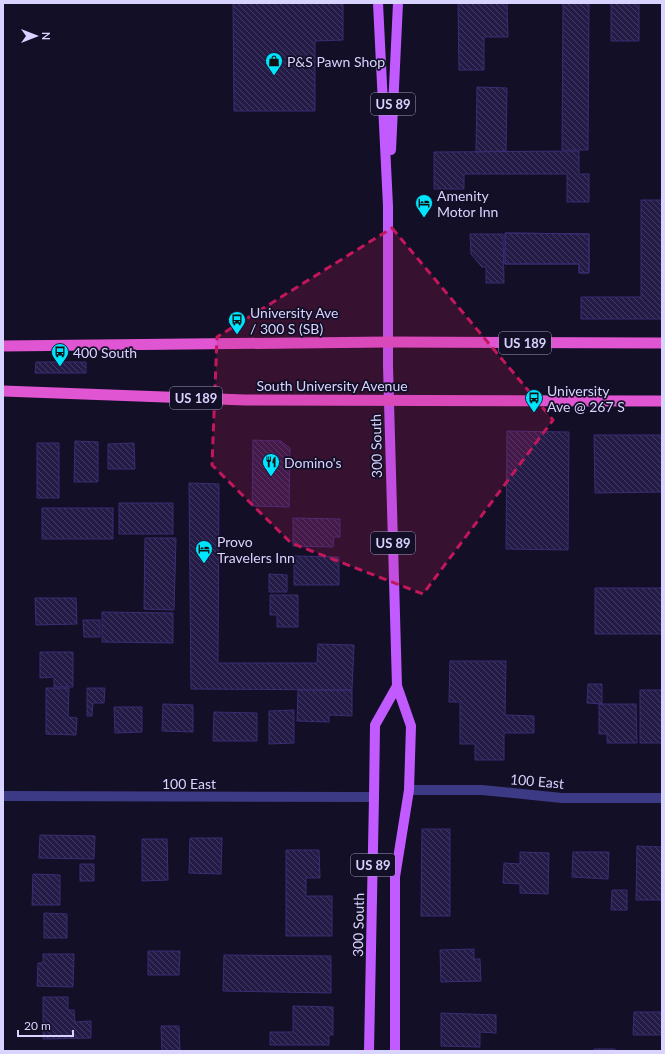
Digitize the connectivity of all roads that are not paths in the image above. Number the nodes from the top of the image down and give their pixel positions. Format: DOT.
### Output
graph roads {
  1 [pos="378,3"];
  2 [pos="398,3"];
  3 [pos="388,206"];
  4 [pos="388,342"];
  5 [pos="662,344"];
  6 [pos="3,346"];
  7 [pos="3,391"];
  8 [pos="389,401"];
  9 [pos="662,401"];
  10 [pos="397,686"];
  11 [pos="409,790"];
  12 [pos="3,796"];
  13 [pos="374,798"];
  14 [pos="662,798"];
  15 [pos="370,1051"];
  16 [pos="395,1051"];
  1 -- 3 [label="main road, 300 South / US 89"];
  2 -- 3 [label="main road, 300 South / US 89"];
  3 -- 4 [label="main road, 300 South / US 89"];
  4 -- 5 [label="highway, US 189"];
  4 -- 6 [label="highway, US 189"];
  4 -- 8 [label="main road, 300 South / US 89"];
  7 -- 8 [label="highway, South University Avenue / US 189"];
  8 -- 9 [label="highway, South University Avenue / US 189"];
  8 -- 10 [label="main road, 300 South / US 89"];
  10 -- 11 [label="main road, 300 South / US 89"];
  10 -- 13 [label="main road, 300 South / US 89"];
  11 -- 14 [label="street, 100 East"];
  11 -- 16 [label="main road, 300 South / US 89"];
  12 -- 13 [label="street, 100 East"];
  13 -- 15 [label="main road, 300 South / US 89"];
}
